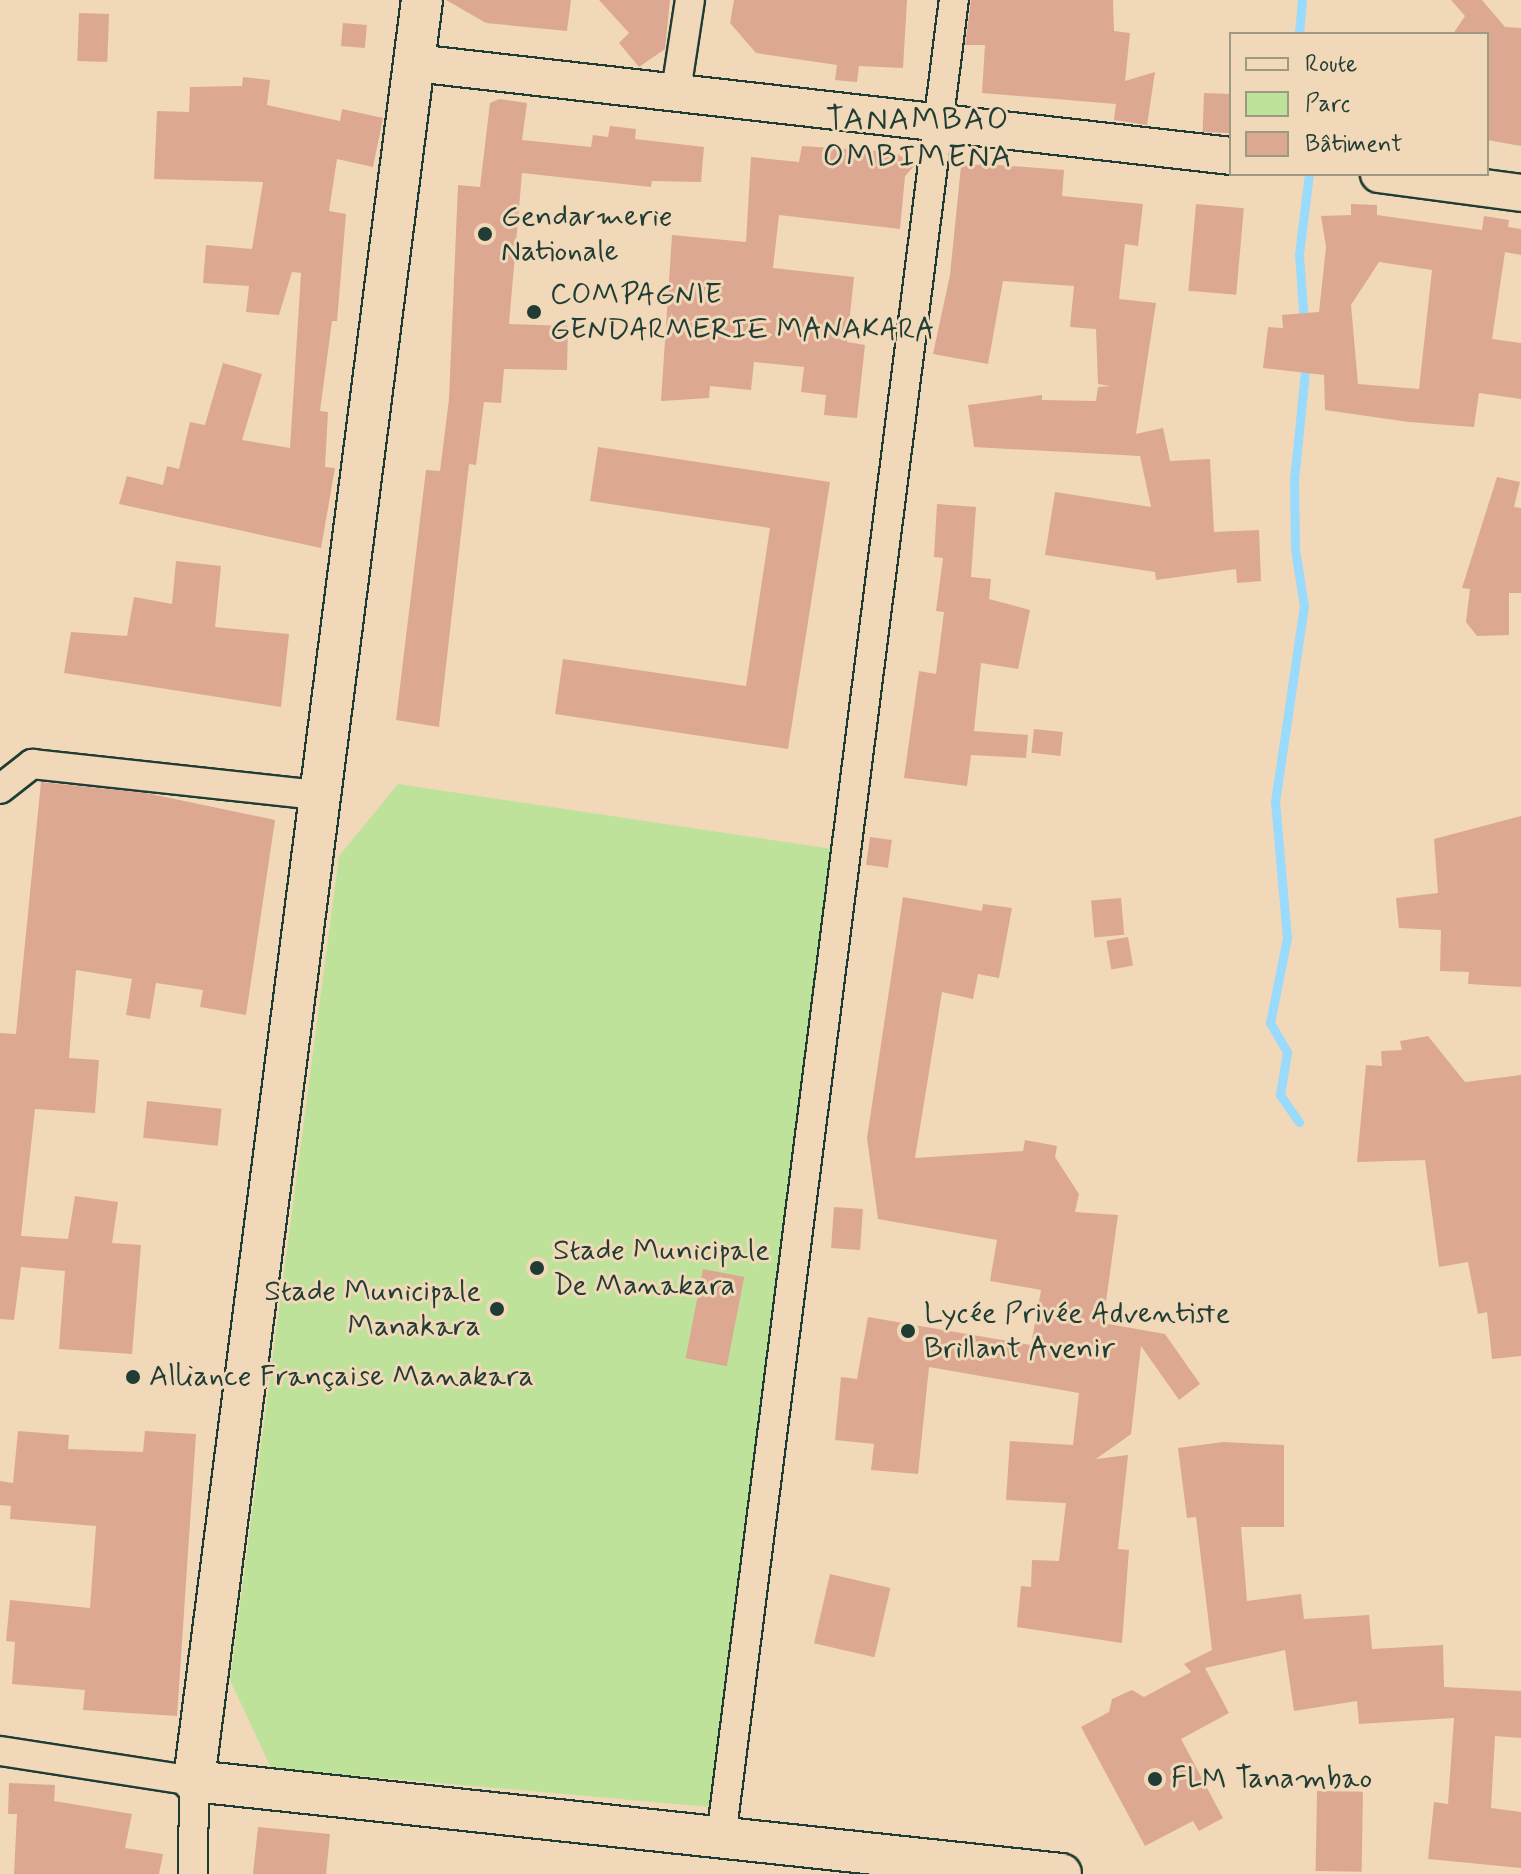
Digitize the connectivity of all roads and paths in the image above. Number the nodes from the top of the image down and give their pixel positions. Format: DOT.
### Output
graph roads {
  1 [pos="422,0"];
  2 [pos="690,0"];
  3 [pos="954,0"];
  4 [pos="415,63"];
  5 [pos="676,91"];
  6 [pos="942,120"];
  7 [pos="1229,156"];
  8 [pos="1394,176"];
  9 [pos="1521,193"];
  10 [pos="0,789"];
  11 [pos="319,795"];
  12 [pos="0,1751"];
  13 [pos="194,1781"];
  14 [pos="721,1838"];
  15 [pos="193,1874"];
  16 [pos="1061,1874"];
  1 -- 4 [label="main road"];
  2 -- 5 [label="street"];
  3 -- 6 [label="street"];
  4 -- 5 [label="street"];
  4 -- 11 [label="main road"];
  5 -- 6 [label="street"];
  6 -- 7 [label="street"];
  6 -- 14 [label="street"];
  8 -- 9 [label="street"];
  10 -- 11 [label="street"];
  11 -- 13 [label="main road"];
  12 -- 13 [label="street"];
  13 -- 14 [label="main road"];
  13 -- 15 [label="street"];
  14 -- 16 [label="main road"];
}
